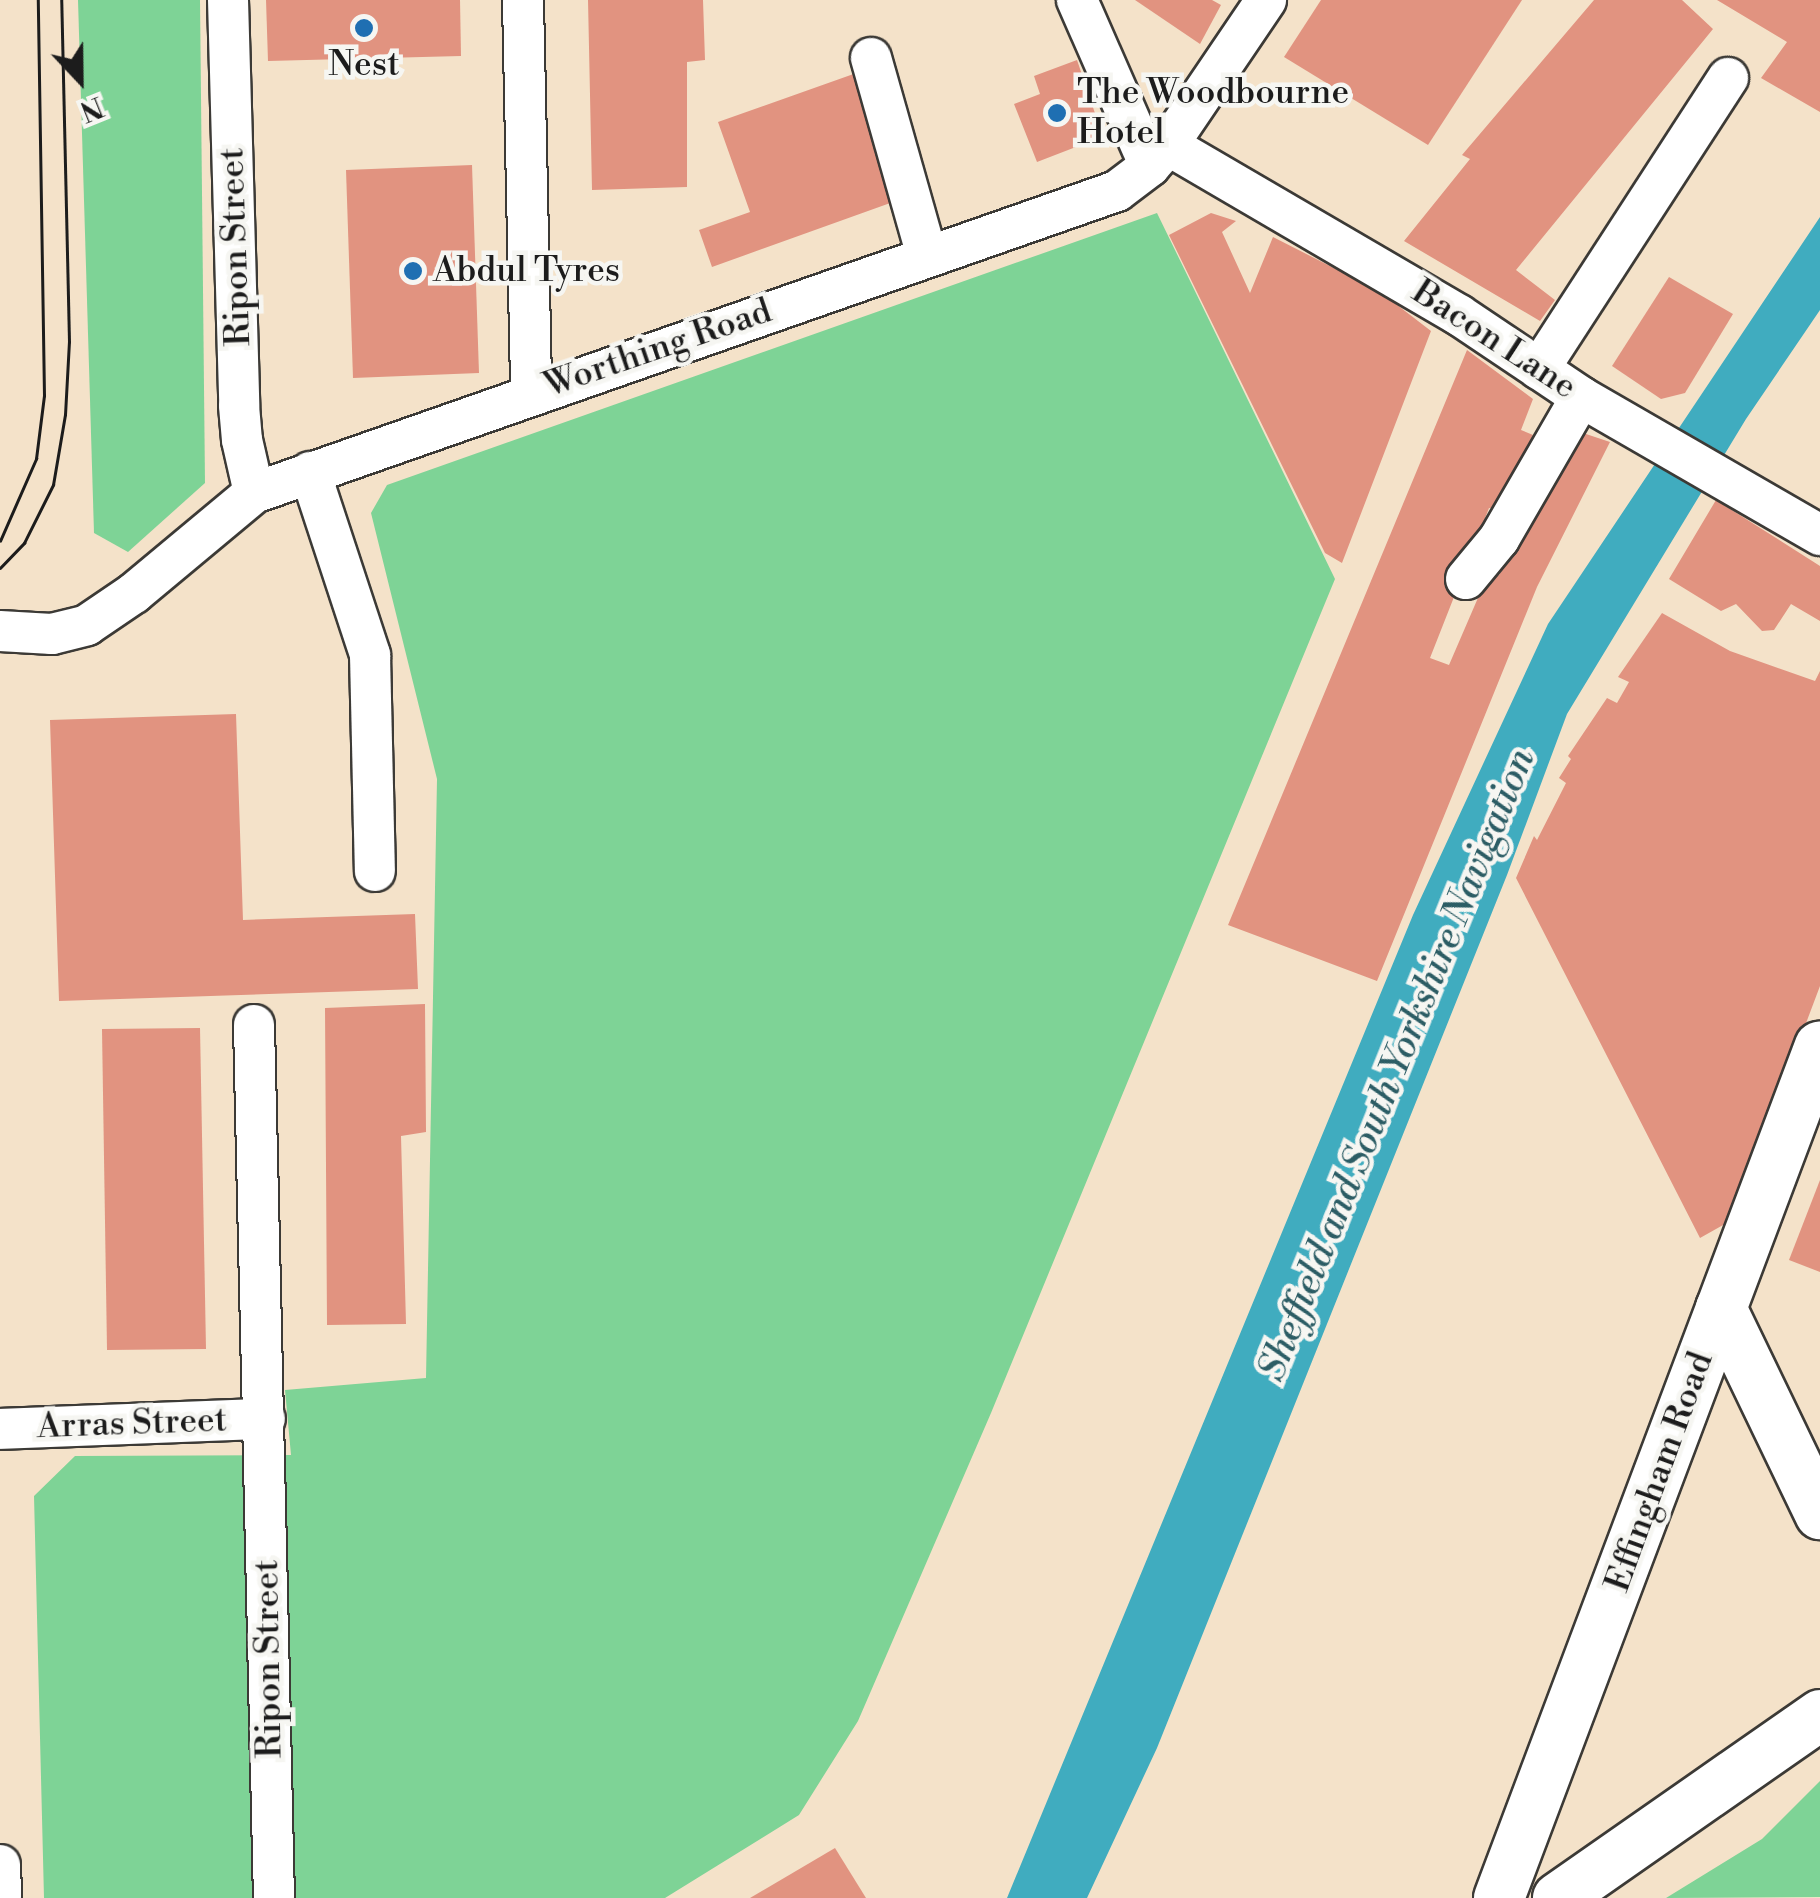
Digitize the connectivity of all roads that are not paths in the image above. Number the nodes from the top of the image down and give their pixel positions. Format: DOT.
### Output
graph roads {
  1 [pos="228,0"];
  2 [pos="523,0"];
  3 [pos="1077,0"];
  4 [pos="1266,0"];
  5 [pos="871,58"];
  6 [pos="1728,78"];
  7 [pos="1159,156"];
  8 [pos="927,256"];
  9 [pos="1540,369"];
  10 [pos="531,393"];
  11 [pos="1581,397"];
  12 [pos="310,472"];
  13 [pos="254,493"];
  14 [pos="1820,535"];
  15 [pos="1466,579"];
  16 [pos="0,631"];
  17 [pos="374,870"];
  18 [pos="254,1024"];
  19 [pos="1820,1046"];
  20 [pos="1721,1308"];
  21 [pos="1766,1401"];
  22 [pos="265,1419"];
  23 [pos="1678,1424"];
  24 [pos="0,1429"];
  25 [pos="1820,1514"];
  26 [pos="1820,1714"];
  27 [pos="0,1865"];
  28 [pos="1,1898"];
  29 [pos="274,1898"];
  30 [pos="1499,1898"];
  31 [pos="1558,1898"];
  1 -- 13 [label="street, Ripon Street"];
  2 -- 10 [label="street"];
  3 -- 7 [label="street"];
  4 -- 7 [label="street, Worthing Road"];
  5 -- 8 [label="street"];
  6 -- 9 [label="street"];
  7 -- 8 [label="street, Worthing Road"];
  7 -- 9 [label="street, Bacon Lane"];
  8 -- 10 [label="street, Worthing Road"];
  9 -- 11 [label="street, Bacon Lane"];
  10 -- 12 [label="street, Worthing Road"];
  11 -- 14 [label="street, Bacon Lane"];
  11 -- 15 [label="street"];
  12 -- 13 [label="street, Worthing Road"];
  12 -- 17 [label="street"];
  13 -- 16 [label="street, Worthing Road"];
  18 -- 22 [label="street, Ripon Street"];
  19 -- 20 [label="main road, Effingham Road"];
  20 -- 21 [label="main road"];
  20 -- 23 [label="main road, Effingham Road"];
  21 -- 23 [label="main road"];
  21 -- 25 [label="main road"];
  22 -- 24 [label="street, Arras Street"];
  22 -- 29 [label="street, Ripon Street"];
  23 -- 30 [label="main road, Effingham Road"];
  26 -- 31 [label="main road"];
  27 -- 28 [label="street"];
}
